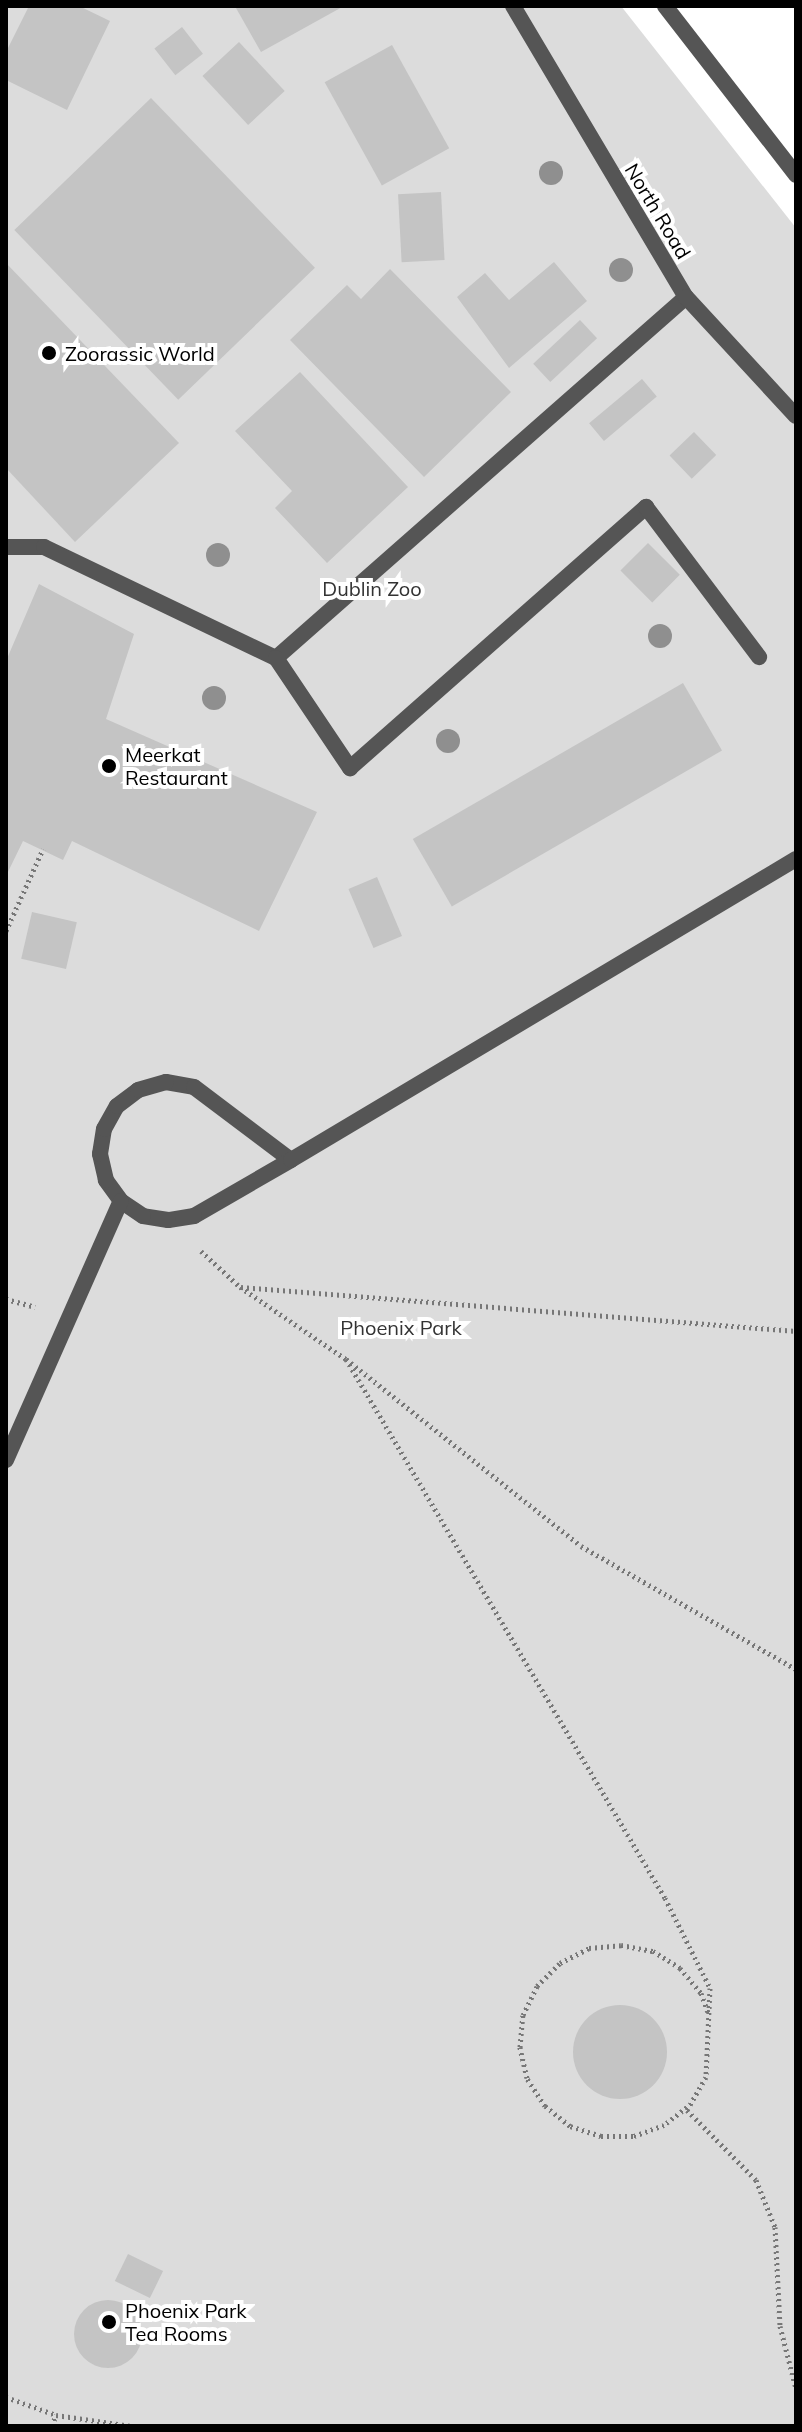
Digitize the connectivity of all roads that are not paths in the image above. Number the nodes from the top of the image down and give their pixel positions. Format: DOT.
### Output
graph roads {
  1 [pos="513,6"];
  2 [pos="665,6"];
  3 [pos="796,175"];
  4 [pos="686,297"];
  5 [pos="796,416"];
  6 [pos="6,547"];
  7 [pos="759,657"];
  8 [pos="276,658"];
  9 [pos="796,859"];
  10 [pos="291,1160"];
  11 [pos="121,1201"];
  12 [pos="6,1460"];
  1 -- 4 [label="street, North Road"];
  2 -- 3 [label="street"];
  4 -- 5 [label="street, North Road"];
  4 -- 8 [label="street"];
  6 -- 8 [label="street"];
  7 -- 8 [label="street"];
  9 -- 10 [label="street"];
  10 -- 11 [label="street"];
  10 -- 11 [label="street"];
  11 -- 12 [label="street"];
}
